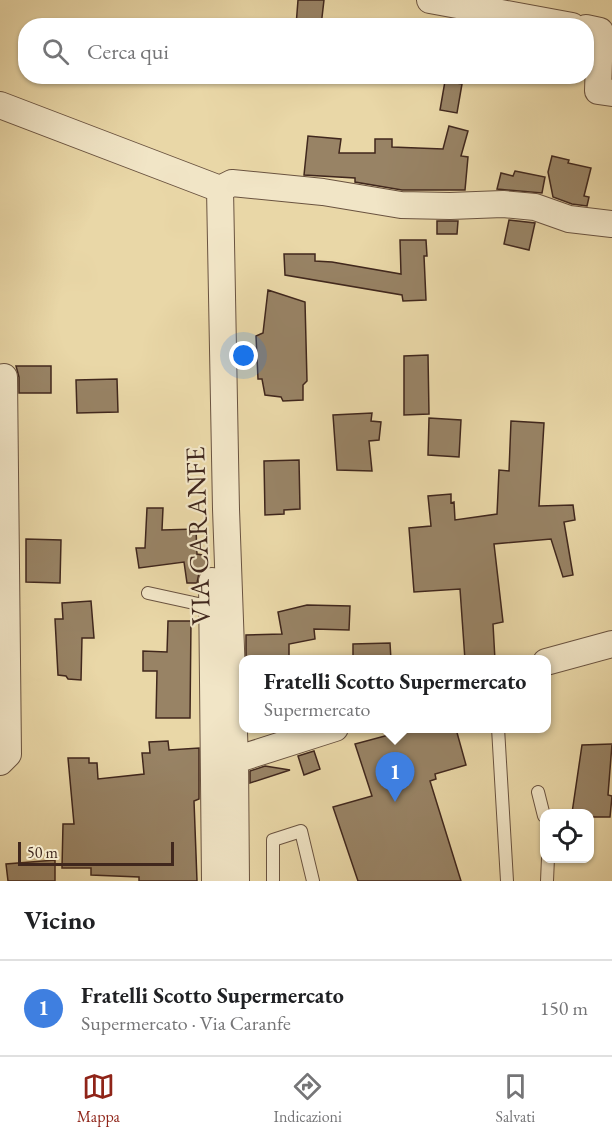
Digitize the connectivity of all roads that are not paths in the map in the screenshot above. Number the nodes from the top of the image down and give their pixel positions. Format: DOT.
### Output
graph roads {
  1 [pos="430,0"];
  2 [pos="528,18"];
  3 [pos="594,30"];
  4 [pos="612,93"];
  5 [pos="0,105"];
  6 [pos="214,197"];
  7 [pos="612,224"];
  8 [pos="4,377"];
  9 [pos="148,593"];
  10 [pos="212,606"];
  11 [pos="612,644"];
  12 [pos="551,661"];
  13 [pos="322,733"];
  14 [pos="498,733"];
  15 [pos="235,760"];
  16 [pos="0,762"];
  17 [pos="538,792"];
  18 [pos="542,809"];
  19 [pos="548,863"];
  20 [pos="215,881"];
  21 [pos="236,881"];
  22 [pos="273,881"];
  23 [pos="313,881"];
  24 [pos="507,881"];
  25 [pos="547,881"];
  1 -- 2 [label="street"];
  3 -- 4 [label="street"];
  5 -- 6 [label="street"];
  6 -- 7 [label="street"];
  6 -- 10 [label="street"];
  6 -- 15 [label="street, VIA CARANFE"];
  8 -- 16 [label="street"];
  9 -- 10 [label="lane"];
  10 -- 20 [label="street"];
  11 -- 12 [label="street"];
  13 -- 15 [label="street"];
  14 -- 24 [label="lane"];
  15 -- 21 [label="street, VIA CARANFE"];
  17 -- 18 [label="lane"];
  19 -- 25 [label="lane"];
  22 -- 23 [label="lane"];
}
